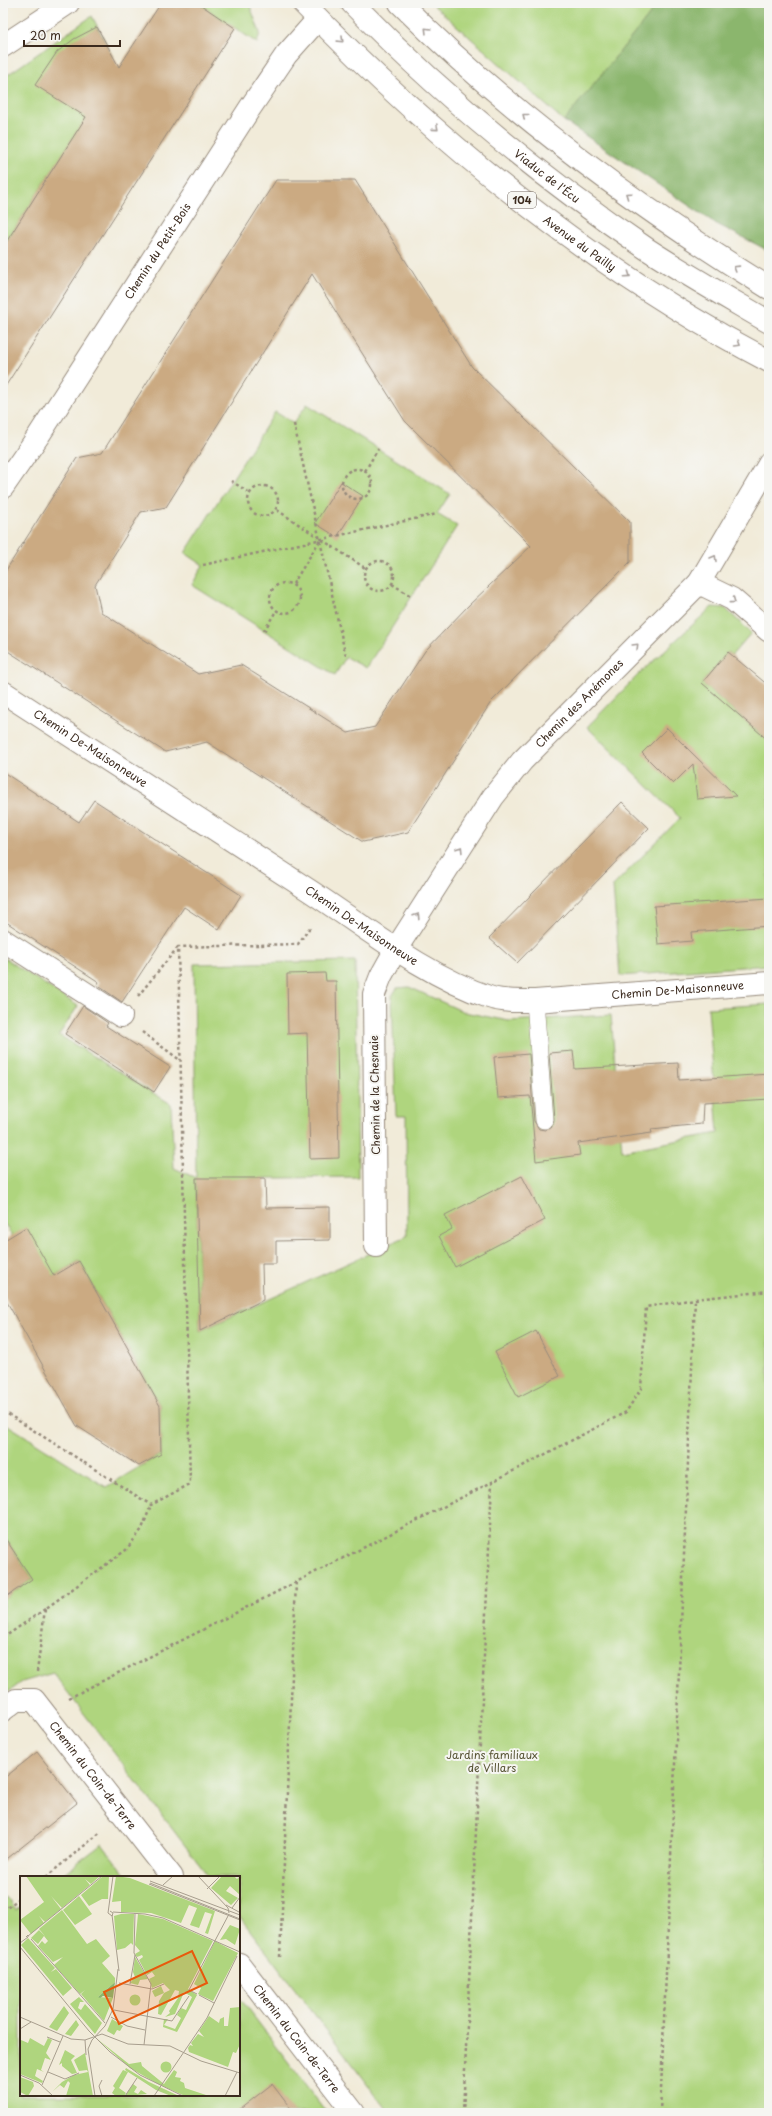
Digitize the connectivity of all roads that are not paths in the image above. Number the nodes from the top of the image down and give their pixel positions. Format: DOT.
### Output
graph roads {
  1 [pos="68,3"];
  2 [pos="303,3"];
  3 [pos="352,3"];
  4 [pos="400,3"];
  5 [pos="318,19"];
  6 [pos="3,46"];
  7 [pos="769,288"];
  8 [pos="768,321"];
  9 [pos="769,361"];
  10 [pos="769,464"];
  11 [pos="3,487"];
  12 [pos="699,583"];
  13 [pos="769,631"];
  14 [pos="3,692"];
  15 [pos="3,940"];
  16 [pos="396,949"];
  17 [pos="769,983"];
  18 [pos="536,1001"];
  19 [pos="121,1016"];
  20 [pos="544,1120"];
  21 [pos="376,1246"];
  22 [pos="3,1710"];
  23 [pos="171,1876"];
  24 [pos="240,1965"];
  25 [pos="354,2113"];
  1 -- 6 [label="street"];
  2 -- 5 [label="street, Avenue du Pailly / 104"];
  3 -- 8 [label="street, Viaduc de l'Écu"];
  7 -- 4 [label="street, one-way"];
  5 -- 9 [label="street, Avenue du Pailly / 104, one-way"];
  5 -- 11 [label="street, Chemin du Petit-Bois"];
  12 -- 10 [label="street, Chemin des Anémones, one-way"];
  12 -- 13 [label="street, one-way"];
  16 -- 12 [label="street, Chemin des Anémones, one-way"];
  14 -- 16 [label="street, Chemin De-Maisonneuve"];
  15 -- 19 [label="street"];
  16 -- 18 [label="street, Chemin De-Maisonneuve"];
  16 -- 21 [label="street, Chemin de la Chesnaie"];
  17 -- 18 [label="street, Chemin De-Maisonneuve"];
  18 -- 20 [label="lane"];
  22 -- 23 [label="street, Chemin du Coin-de-Terre"];
  24 -- 25 [label="street, Chemin du Coin-de-Terre"];
}
